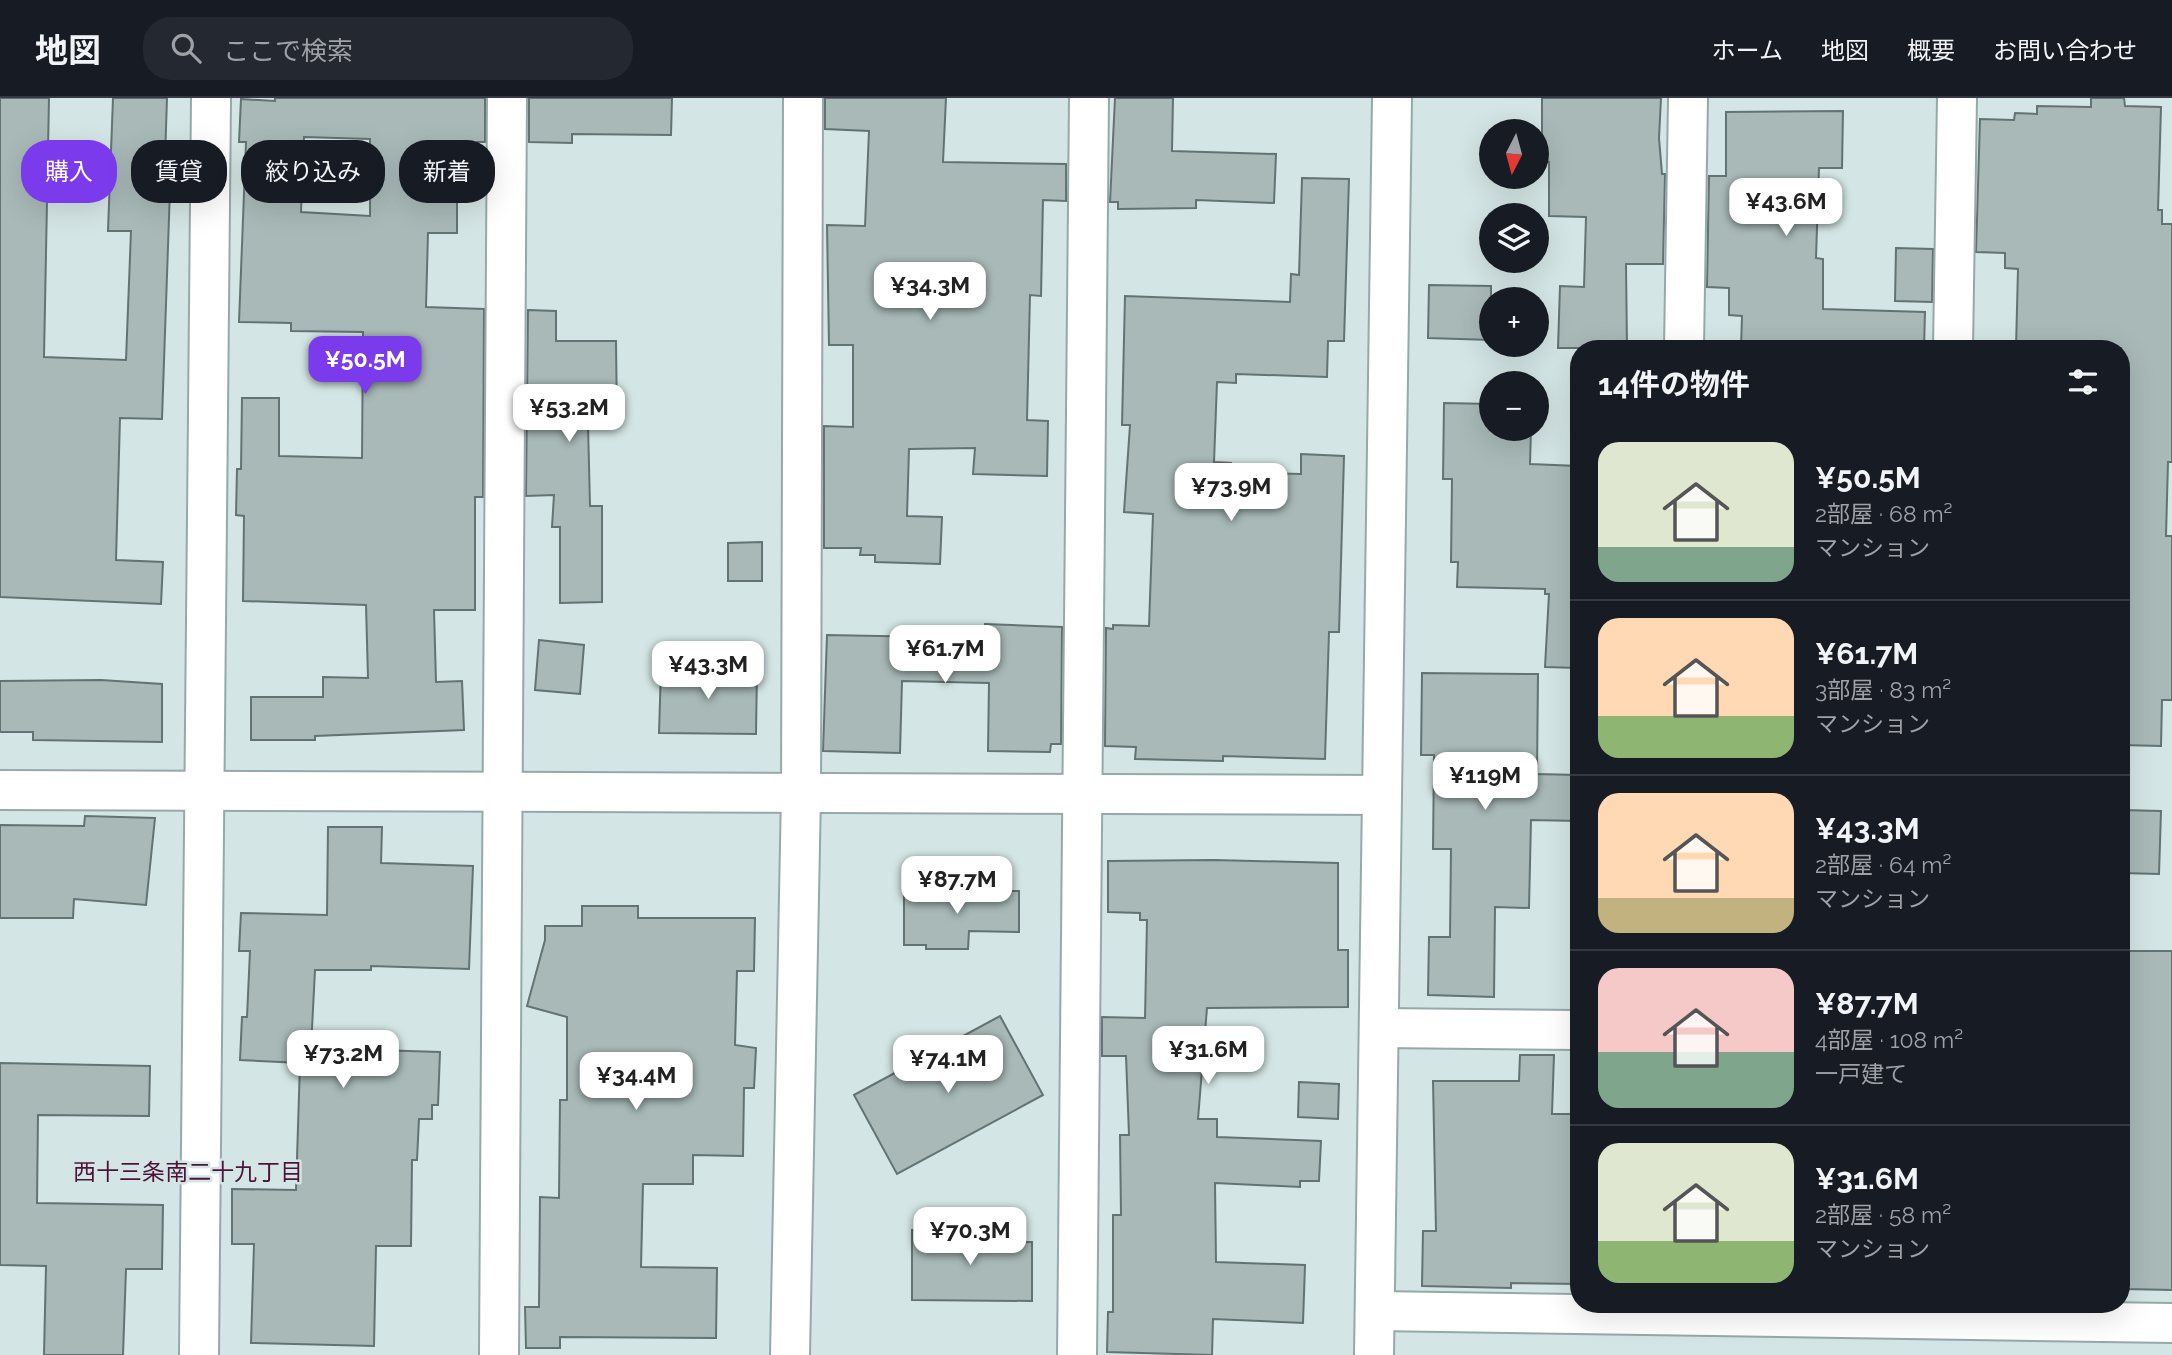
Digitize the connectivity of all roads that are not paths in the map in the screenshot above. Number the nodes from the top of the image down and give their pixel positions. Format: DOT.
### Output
graph roads {
  1 [pos="211,98"];
  2 [pos="507,98"];
  3 [pos="803,98"];
  4 [pos="1089,98"];
  5 [pos="1392,98"];
  6 [pos="1688,98"];
  7 [pos="1957,98"];
  8 [pos="1684,340"];
  9 [pos="1953,340"];
  10 [pos="0,790"];
  11 [pos="205,790"];
  12 [pos="504,790"];
  13 [pos="1082,792"];
  14 [pos="801,794"];
  15 [pos="1381,795"];
  16 [pos="1381,1028"];
  17 [pos="1570,1030"];
  18 [pos="1375,1311"];
  19 [pos="2172,1323"];
  20 [pos="199,1355"];
  21 [pos="499,1355"];
  22 [pos="790,1355"];
  23 [pos="1077,1355"];
  24 [pos="1374,1355"];
  1 -- 11 [label="street"];
  2 -- 12 [label="street"];
  3 -- 14 [label="street"];
  4 -- 13 [label="street"];
  5 -- 15 [label="street"];
  6 -- 8 [label="street"];
  7 -- 9 [label="street"];
  10 -- 11 [label="street"];
  11 -- 12 [label="street"];
  11 -- 20 [label="street"];
  12 -- 14 [label="street"];
  12 -- 21 [label="street"];
  13 -- 14 [label="street"];
  13 -- 15 [label="street"];
  13 -- 23 [label="street"];
  14 -- 22 [label="street"];
  15 -- 16 [label="street"];
  16 -- 17 [label="street"];
  16 -- 18 [label="street"];
  18 -- 19 [label="street"];
  18 -- 24 [label="street"];
}
